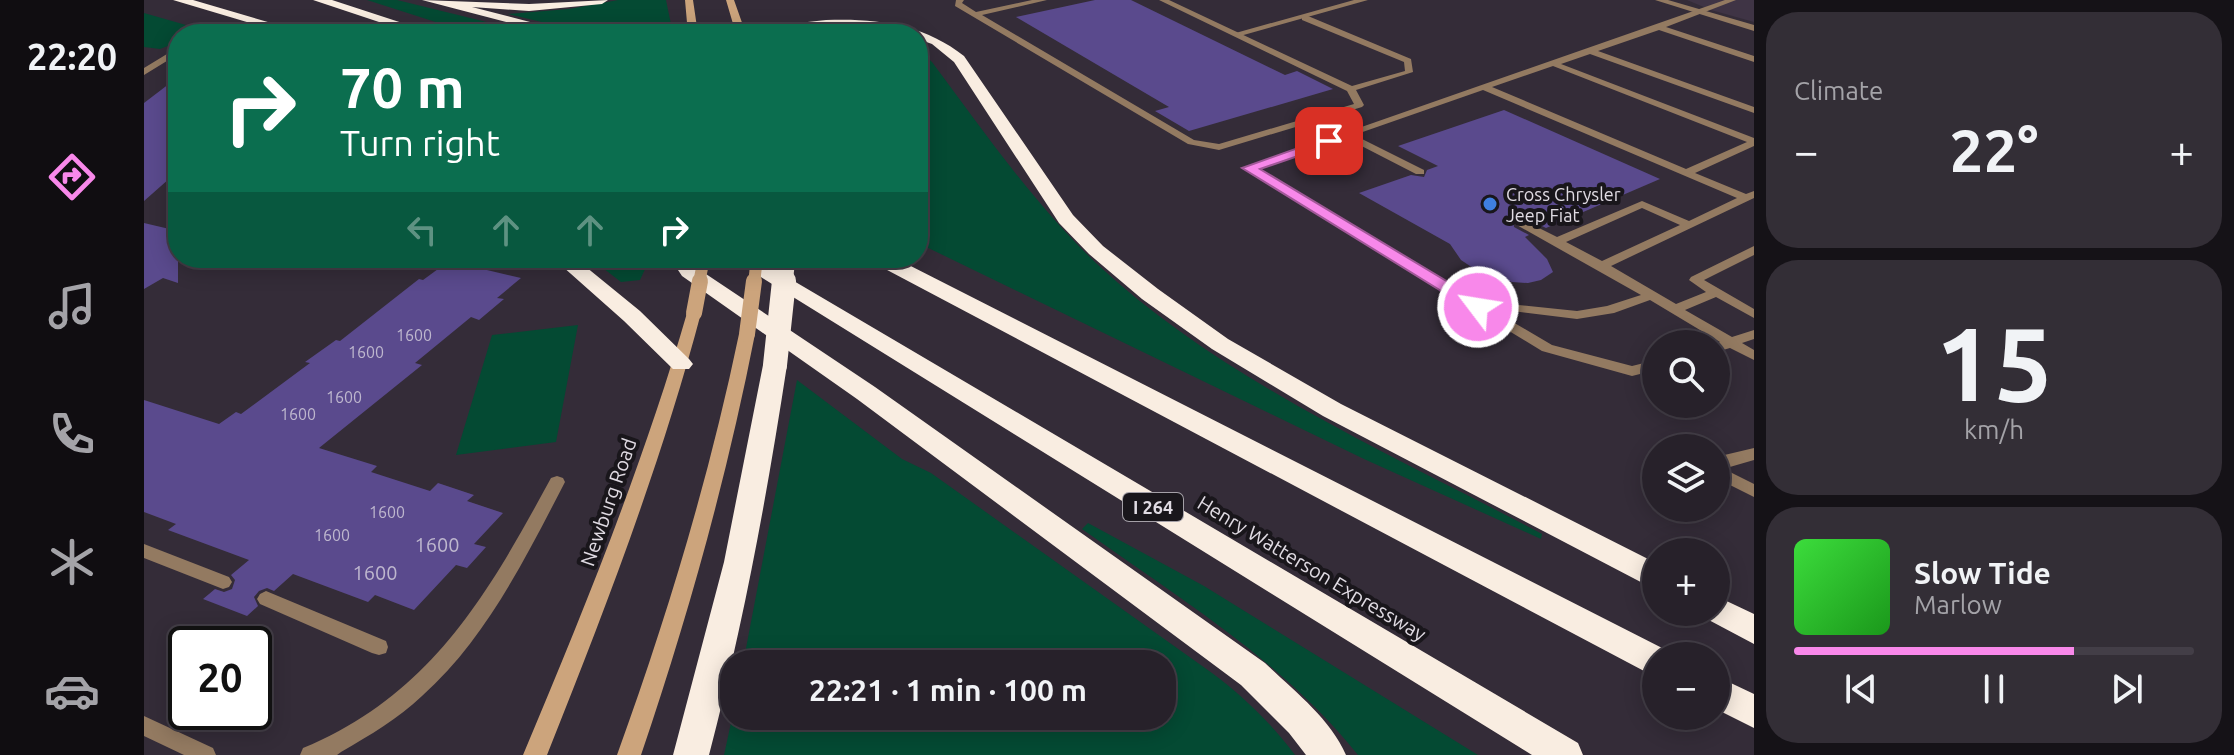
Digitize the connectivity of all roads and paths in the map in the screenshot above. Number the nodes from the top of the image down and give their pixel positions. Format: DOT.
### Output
graph roads {
  1 [pos="179,0"];
  2 [pos="319,0"];
  3 [pos="428,0"];
  4 [pos="457,0"];
  5 [pos="602,0"];
  6 [pos="689,0"];
  7 [pos="730,0"];
  8 [pos="960,0"];
  9 [pos="1043,0"];
  10 [pos="1163,0"];
  11 [pos="1364,0"];
  12 [pos="1659,0"];
  13 [pos="1732,0"];
  14 [pos="1185,3"];
  15 [pos="1175,5"];
  16 [pos="1703,13"];
  17 [pos="235,14"];
  18 [pos="975,14"];
  19 [pos="1305,18"];
  20 [pos="240,24"];
  21 [pos="268,24"];
  22 [pos="397,24"];
  23 [pos="528,24"];
  24 [pos="692,24"];
  25 [pos="738,24"];
  26 [pos="830,24"];
  27 [pos="858,24"];
  28 [pos="1659,27"];
  29 [pos="1754,28"];
  30 [pos="1237,34"];
  31 [pos="928,38"];
  32 [pos="1593,52"];
  33 [pos="168,57"];
  34 [pos="1754,59"];
  35 [pos="1554,64"];
  36 [pos="144,72"];
  37 [pos="1483,87"];
  38 [pos="1351,89"];
  39 [pos="1754,110"];
  40 [pos="1347,135"];
  41 [pos="1754,142"];
  42 [pos="1420,172"];
  43 [pos="1686,173"];
  44 [pos="1750,196"];
  45 [pos="1519,222"];
  46 [pos="1689,225"];
  47 [pos="1556,242"];
  48 [pos="1754,250"];
  49 [pos="1602,266"];
  50 [pos="575,268"];
  51 [pos="686,268"];
  52 [pos="702,268"];
  53 [pos="756,268"];
  54 [pos="757,268"];
  55 [pos="785,268"];
  56 [pos="898,268"];
  57 [pos="1717,292"];
  58 [pos="1454,293"];
  59 [pos="1652,295"];
  60 [pos="1675,309"];
  61 [pos="1754,314"];
  62 [pos="1754,334"];
  63 [pos="1733,343"];
  64 [pos="1730,344"];
  65 [pos="1754,356"];
  66 [pos="681,364"];
  67 [pos="1642,368"];
  68 [pos="1754,454"];
  69 [pos="1730,460"];
  70 [pos="1730,478"];
  71 [pos="557,482"];
  72 [pos="1754,491"];
  73 [pos="144,551"];
  74 [pos="1642,570"];
  75 [pos="223,582"];
  76 [pos="266,599"];
  77 [pos="1730,617"];
  78 [pos="1754,630"];
  79 [pos="379,647"];
  80 [pos="1642,654"];
  81 [pos="1730,699"];
  82 [pos="1754,712"];
  83 [pos="144,726"];
  84 [pos="206,755"];
  85 [pos="310,755"];
  86 [pos="535,755"];
  87 [pos="629,755"];
  88 [pos="691,755"];
  89 [pos="1328,755"];
  90 [pos="1565,755"];
  1 -- 17 [label="highway"];
  2 -- 22 [label="highway"];
  3 -- 23 [label="highway"];
  4 -- 5 [label="highway"];
  6 -- 24 [label="main road"];
  7 -- 25 [label="main road"];
  8 -- 18 [label="lane"];
  9 -- 18 [label="lane"];
  10 -- 15 [label="lane"];
  11 -- 19 [label="street"];
  12 -- 16 [label="street"];
  13 -- 16 [label="lane"];
  14 -- 15 [label="lane"];
  15 -- 30 [label="lane"];
  16 -- 28 [label="lane"];
  16 -- 29 [label="street"];
  17 -- 20 [label="highway"];
  17 -- 21 [label="highway"];
  18 -- 38 [label="lane"];
  19 -- 30 [label="street"];
  19 -- 38 [label="lane"];
  26 -- 27 [label="highway"];
  28 -- 32 [label="lane"];
  28 -- 34 [label="lane"];
  30 -- 38 [label="lane"];
  31 -- 74 [label="highway"];
  32 -- 35 [label="lane"];
  32 -- 39 [label="lane"];
  33 -- 36 [label="street"];
  35 -- 37 [label="lane"];
  35 -- 41 [label="lane"];
  37 -- 40 [label="lane"];
  37 -- 43 [label="lane"];
  40 -- 42 [label="lane"];
  40 -- 58 [label="lane"];
  41 -- 43 [label="lane"];
  43 -- 44 [label="lane"];
  44 -- 46 [label="lane"];
  45 -- 47 [label="lane"];
  46 -- 47 [label="lane"];
  46 -- 49 [label="lane"];
  47 -- 49 [label="lane"];
  48 -- 57 [label="lane"];
  49 -- 59 [label="lane"];
  50 -- 66 [label="highway"];
  51 -- 89 [label="highway"];
  52 -- 66 [label="main road, Newburg Road, bridge"];
  53 -- 87 [label="main road, bridge"];
  54 -- 90 [label="highway, Henry Watterson Expressway / I 264"];
  55 -- 88 [label="highway, bridge"];
  56 -- 80 [label="highway"];
  57 -- 60 [label="lane"];
  57 -- 61 [label="lane"];
  58 -- 59 [label="lane"];
  58 -- 67 [label="lane"];
  59 -- 60 [label="lane"];
  60 -- 63 [label="lane"];
  62 -- 63 [label="lane"];
  63 -- 64 [label="lane"];
  63 -- 65 [label="lane"];
  66 -- 86 [label="main road, Newburg Road"];
  68 -- 69 [label="street"];
  70 -- 72 [label="lane"];
  71 -- 85 [label="lane"];
  73 -- 75 [label="lane"];
  76 -- 79 [label="lane"];
  77 -- 78 [label="highway"];
  81 -- 82 [label="highway"];
  83 -- 84 [label="lane"];
}
